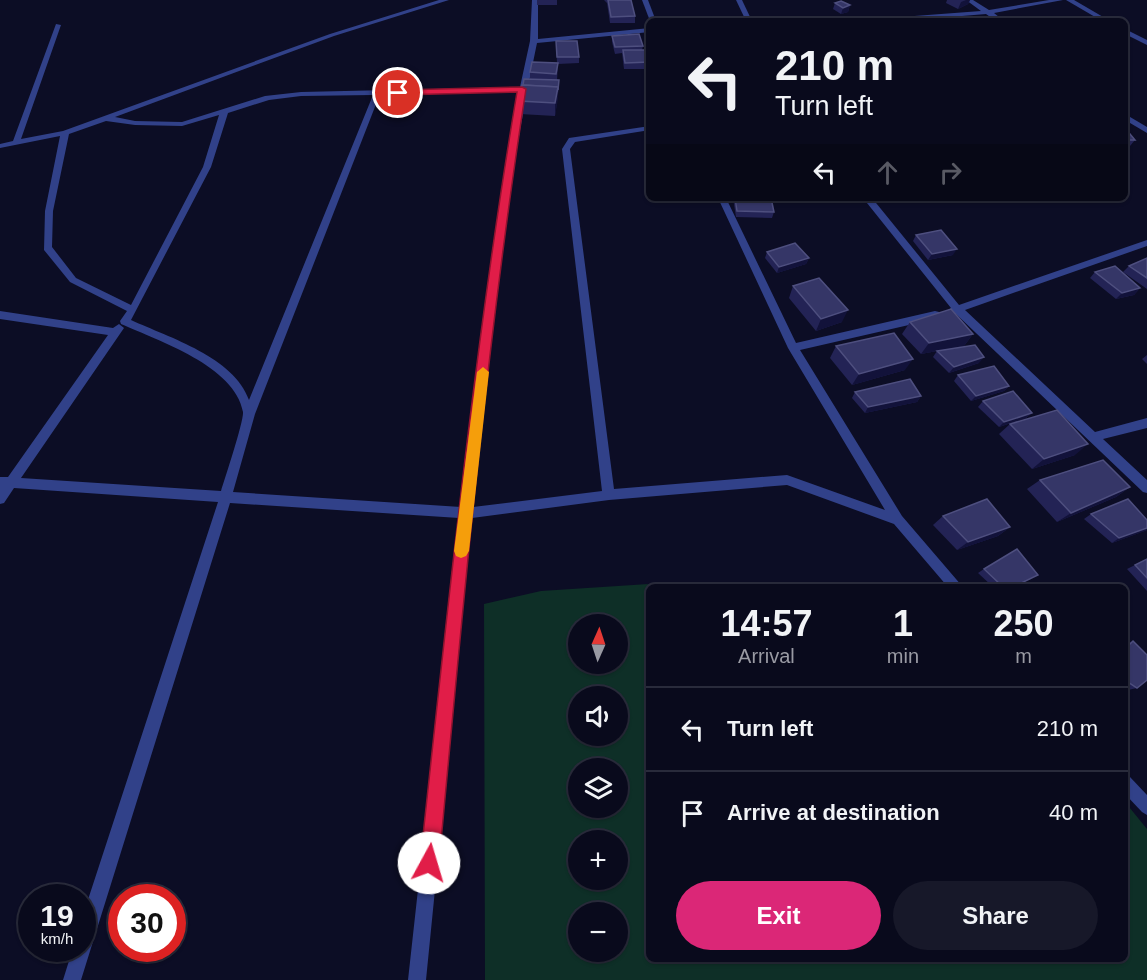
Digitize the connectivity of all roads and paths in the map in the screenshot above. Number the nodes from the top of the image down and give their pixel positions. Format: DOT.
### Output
graph roads {
  1 [pos="447,0"];
  2 [pos="535,0"];
  3 [pos="645,0"];
  4 [pos="739,0"];
  5 [pos="969,0"];
  6 [pos="1060,0"];
  7 [pos="1069,0"];
  8 [pos="991,12"];
  9 [pos="652,18"];
  10 [pos="747,18"];
  11 [pos="924,18"];
  12 [pos="998,18"];
  13 [pos="1102,18"];
  14 [pos="58,25"];
  15 [pos="646,30"];
  16 [pos="1128,33"];
  17 [pos="534,41"];
  18 [pos="1147,43"];
  19 [pos="522,89"];
  20 [pos="377,93"];
  21 [pos="224,112"];
  22 [pos="1128,118"];
  23 [pos="108,119"];
  24 [pos="646,129"];
  25 [pos="1147,131"];
  26 [pos="65,134"];
  27 [pos="16,143"];
  28 [pos="0,146"];
  29 [pos="723,201"];
  30 [pos="869,201"];
  31 [pos="1147,243"];
  32 [pos="133,310"];
  33 [pos="958,310"];
  34 [pos="0,315"];
  35 [pos="125,321"];
  36 [pos="115,332"];
  37 [pos="793,348"];
  38 [pos="249,414"];
  39 [pos="1147,423"];
  40 [pos="1094,437"];
  41 [pos="5,483"];
  42 [pos="1147,488"];
  43 [pos="609,495"];
  44 [pos="225,498"];
  45 [pos="0,499"];
  46 [pos="465,513"];
  47 [pos="898,520"];
  48 [pos="954,584"];
  49 [pos="1128,785"];
  50 [pos="1147,807"];
  51 [pos="96,903"];
  52 [pos="77,962"];
  53 [pos="72,980"];
  54 [pos="417,980"];
  1 -- 23 [label="street"];
  2 -- 17 [label="street"];
  3 -- 9 [label="street"];
  4 -- 10 [label="street"];
  5 -- 8 [label="street"];
  6 -- 8 [label="street"];
  7 -- 13 [label="street"];
  8 -- 11 [label="street"];
  8 -- 12 [label="street"];
  14 -- 27 [label="street"];
  15 -- 17 [label="street"];
  16 -- 18 [label="street"];
  17 -- 19 [label="street"];
  19 -- 20 [label="street"];
  19 -- 46 [label="street"];
  20 -- 21 [label="street"];
  20 -- 38 [label="street"];
  21 -- 23 [label="street"];
  21 -- 32 [label="street"];
  22 -- 25 [label="street"];
  23 -- 26 [label="street"];
  24 -- 43 [label="street"];
  26 -- 27 [label="street"];
  26 -- 32 [label="street"];
  27 -- 28 [label="street"];
  29 -- 37 [label="street"];
  30 -- 33 [label="street"];
  31 -- 33 [label="street"];
  32 -- 35 [label="street"];
  33 -- 37 [label="street"];
  33 -- 40 [label="street"];
  34 -- 36 [label="street"];
  35 -- 36 [label="street"];
  35 -- 38 [label="street"];
  36 -- 41 [label="street"];
  37 -- 47 [label="street"];
  38 -- 44 [label="street"];
  39 -- 40 [label="street"];
  40 -- 42 [label="street"];
  41 -- 44 [label="street"];
  41 -- 45 [label="street"];
  43 -- 46 [label="street"];
  43 -- 47 [label="street"];
  44 -- 46 [label="street"];
  44 -- 51 [label="street"];
  46 -- 54 [label="street"];
  47 -- 48 [label="street"];
  49 -- 50 [label="street"];
  52 -- 53 [label="street"];
}
